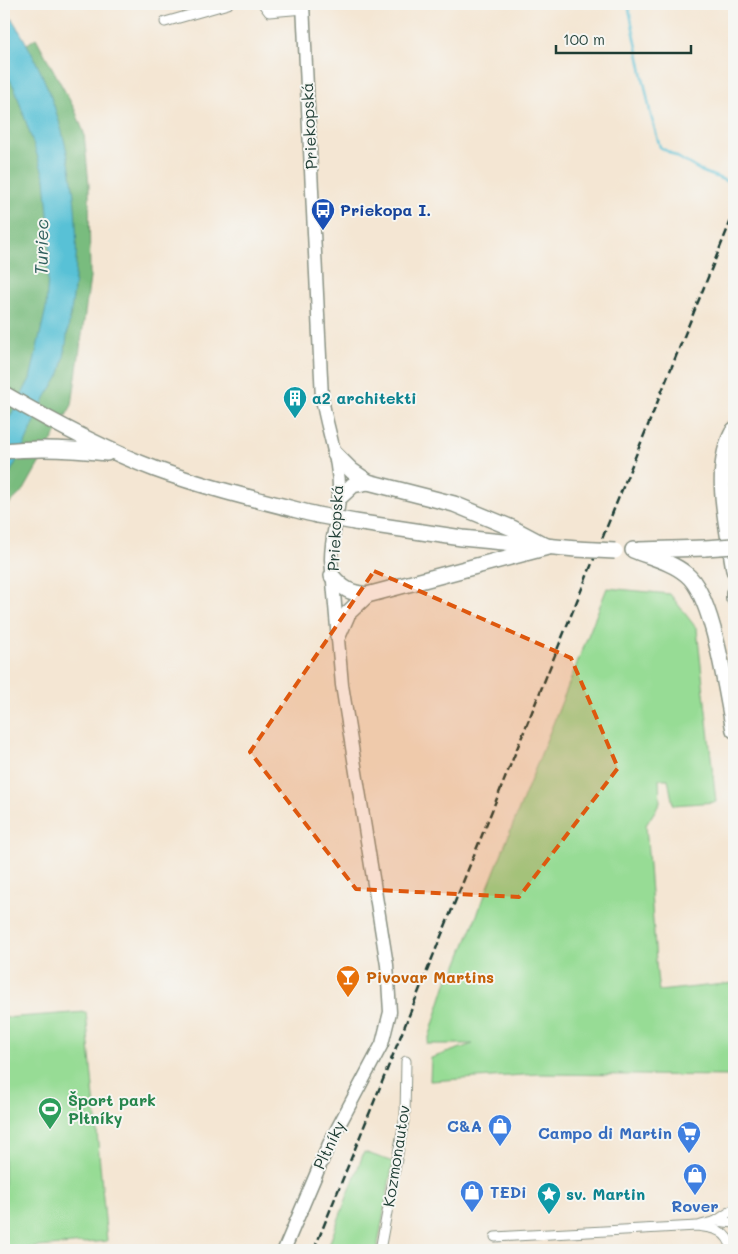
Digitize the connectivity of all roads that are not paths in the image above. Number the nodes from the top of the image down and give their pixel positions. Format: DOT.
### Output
graph roads {
  1 [pos="228,4"];
  2 [pos="263,4"];
  3 [pos="303,6"];
  4 [pos="165,22"];
  5 [pos="4,394"];
  6 [pos="734,430"];
  7 [pos="4,451"];
  8 [pos="335,454"];
  9 [pos="119,455"];
  10 [pos="368,482"];
  11 [pos="339,498"];
  12 [pos="548,546"];
  13 [pos="734,546"];
  14 [pos="633,550"];
  15 [pos="734,570"];
  16 [pos="332,576"];
  17 [pos="734,593"];
  18 [pos="367,595"];
  19 [pos="734,598"];
  20 [pos="338,636"];
  21 [pos="734,730"];
  22 [pos="382,1044"];
  23 [pos="406,1061"];
  24 [pos="734,1209"];
  25 [pos="716,1220"];
  26 [pos="734,1223"];
  27 [pos="697,1226"];
  28 [pos="495,1237"];
  29 [pos="284,1250"];
  30 [pos="380,1250"];
  31 [pos="732,1250"];
  1 -- 4 [label="street"];
  2 -- 3 [label="street, Priekopská"];
  3 -- 8 [label="street, Priekopská"];
  5 -- 9 [label="main road"];
  6 -- 15 [label="main road"];
  7 -- 9 [label="main road"];
  8 -- 10 [label="main road"];
  8 -- 11 [label="street, Priekopská"];
  9 -- 12 [label="main road, bridge"];
  10 -- 11 [label="main road"];
  10 -- 12 [label="main road"];
  11 -- 16 [label="street, Priekopská"];
  12 -- 14 [label="main road, bridge"];
  12 -- 18 [label="main road"];
  13 -- 14 [label="main road, bridge"];
  14 -- 21 [label="main road"];
  16 -- 18 [label="main road"];
  16 -- 20 [label="street, Priekopská"];
  17 -- 19 [label="main road"];
  18 -- 20 [label="main road"];
  20 -- 22 [label="street, Priekopská"];
  22 -- 29 [label="street, Pltníky"];
  23 -- 30 [label="street, Kozmonautov"];
  24 -- 25 [label="street"];
  25 -- 26 [label="street"];
  25 -- 27 [label="street"];
  27 -- 28 [label="street"];
  27 -- 31 [label="street"];
}
